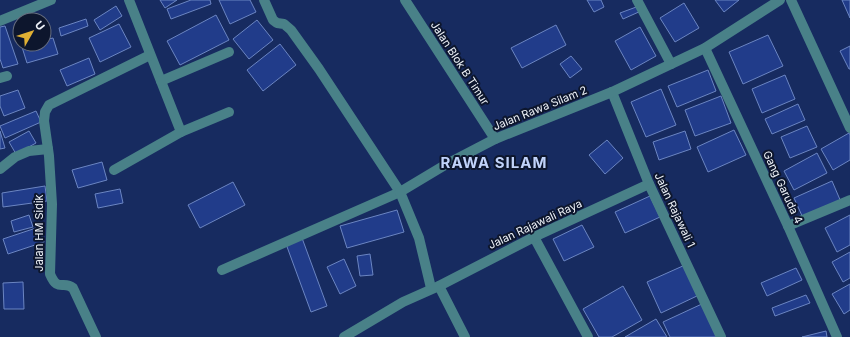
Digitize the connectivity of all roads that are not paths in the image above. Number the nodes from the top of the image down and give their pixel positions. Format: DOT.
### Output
graph roads {
  1 [pos="51,0"];
  2 [pos="129,0"];
  3 [pos="264,0"];
  4 [pos="406,0"];
  5 [pos="637,0"];
  6 [pos="780,0"];
  7 [pos="791,0"];
  8 [pos="0,21"];
  9 [pos="705,48"];
  10 [pos="229,52"];
  11 [pos="150,55"];
  12 [pos="671,64"];
  13 [pos="161,81"];
  14 [pos="612,92"];
  15 [pos="229,112"];
  16 [pos="850,128"];
  17 [pos="181,132"];
  18 [pos="495,139"];
  19 [pos="48,153"];
  20 [pos="0,169"];
  21 [pos="114,170"];
  22 [pos="650,184"];
  23 [pos="400,192"];
  24 [pos="850,200"];
  25 [pos="788,226"];
  26 [pos="534,236"];
  27 [pos="222,270"];
  28 [pos="435,287"];
  29 [pos="96,337"];
  30 [pos="344,337"];
  31 [pos="465,337"];
  32 [pos="588,337"];
  33 [pos="721,337"];
  34 [pos="837,337"];
  1 -- 8 [label="street"];
  2 -- 11 [label="street"];
  3 -- 23 [label="street"];
  4 -- 18 [label="street, Jalan Blok B Timur"];
  5 -- 12 [label="street"];
  6 -- 9 [label="street, Jalan Rawa Silam 2"];
  7 -- 16 [label="street"];
  9 -- 12 [label="street, Jalan Rawa Silam 2"];
  9 -- 25 [label="street, Gang Garuda 4"];
  10 -- 13 [label="street"];
  11 -- 13 [label="street"];
  11 -- 19 [label="street"];
  12 -- 14 [label="street, Jalan Rawa Silam 2"];
  13 -- 17 [label="street"];
  14 -- 18 [label="street, Jalan Rawa Silam 2"];
  14 -- 22 [label="street, Jalan Rajawali 1"];
  15 -- 17 [label="street"];
  17 -- 21 [label="street"];
  18 -- 23 [label="street, Jalan Rawa Silam 2"];
  19 -- 20 [label="street"];
  19 -- 29 [label="street, Jalan HM Sidik"];
  22 -- 26 [label="street, Jalan Rajawali Raya"];
  22 -- 33 [label="street, Jalan Rajawali 1"];
  23 -- 27 [label="street, Jalan Rawa Silam 2"];
  23 -- 28 [label="street"];
  24 -- 25 [label="street"];
  25 -- 34 [label="street, Gang Garuda 4"];
  26 -- 28 [label="street, Jalan Rajawali Raya"];
  26 -- 32 [label="street"];
  28 -- 30 [label="street, Jalan Rajawali Raya"];
  28 -- 31 [label="street"];
}
